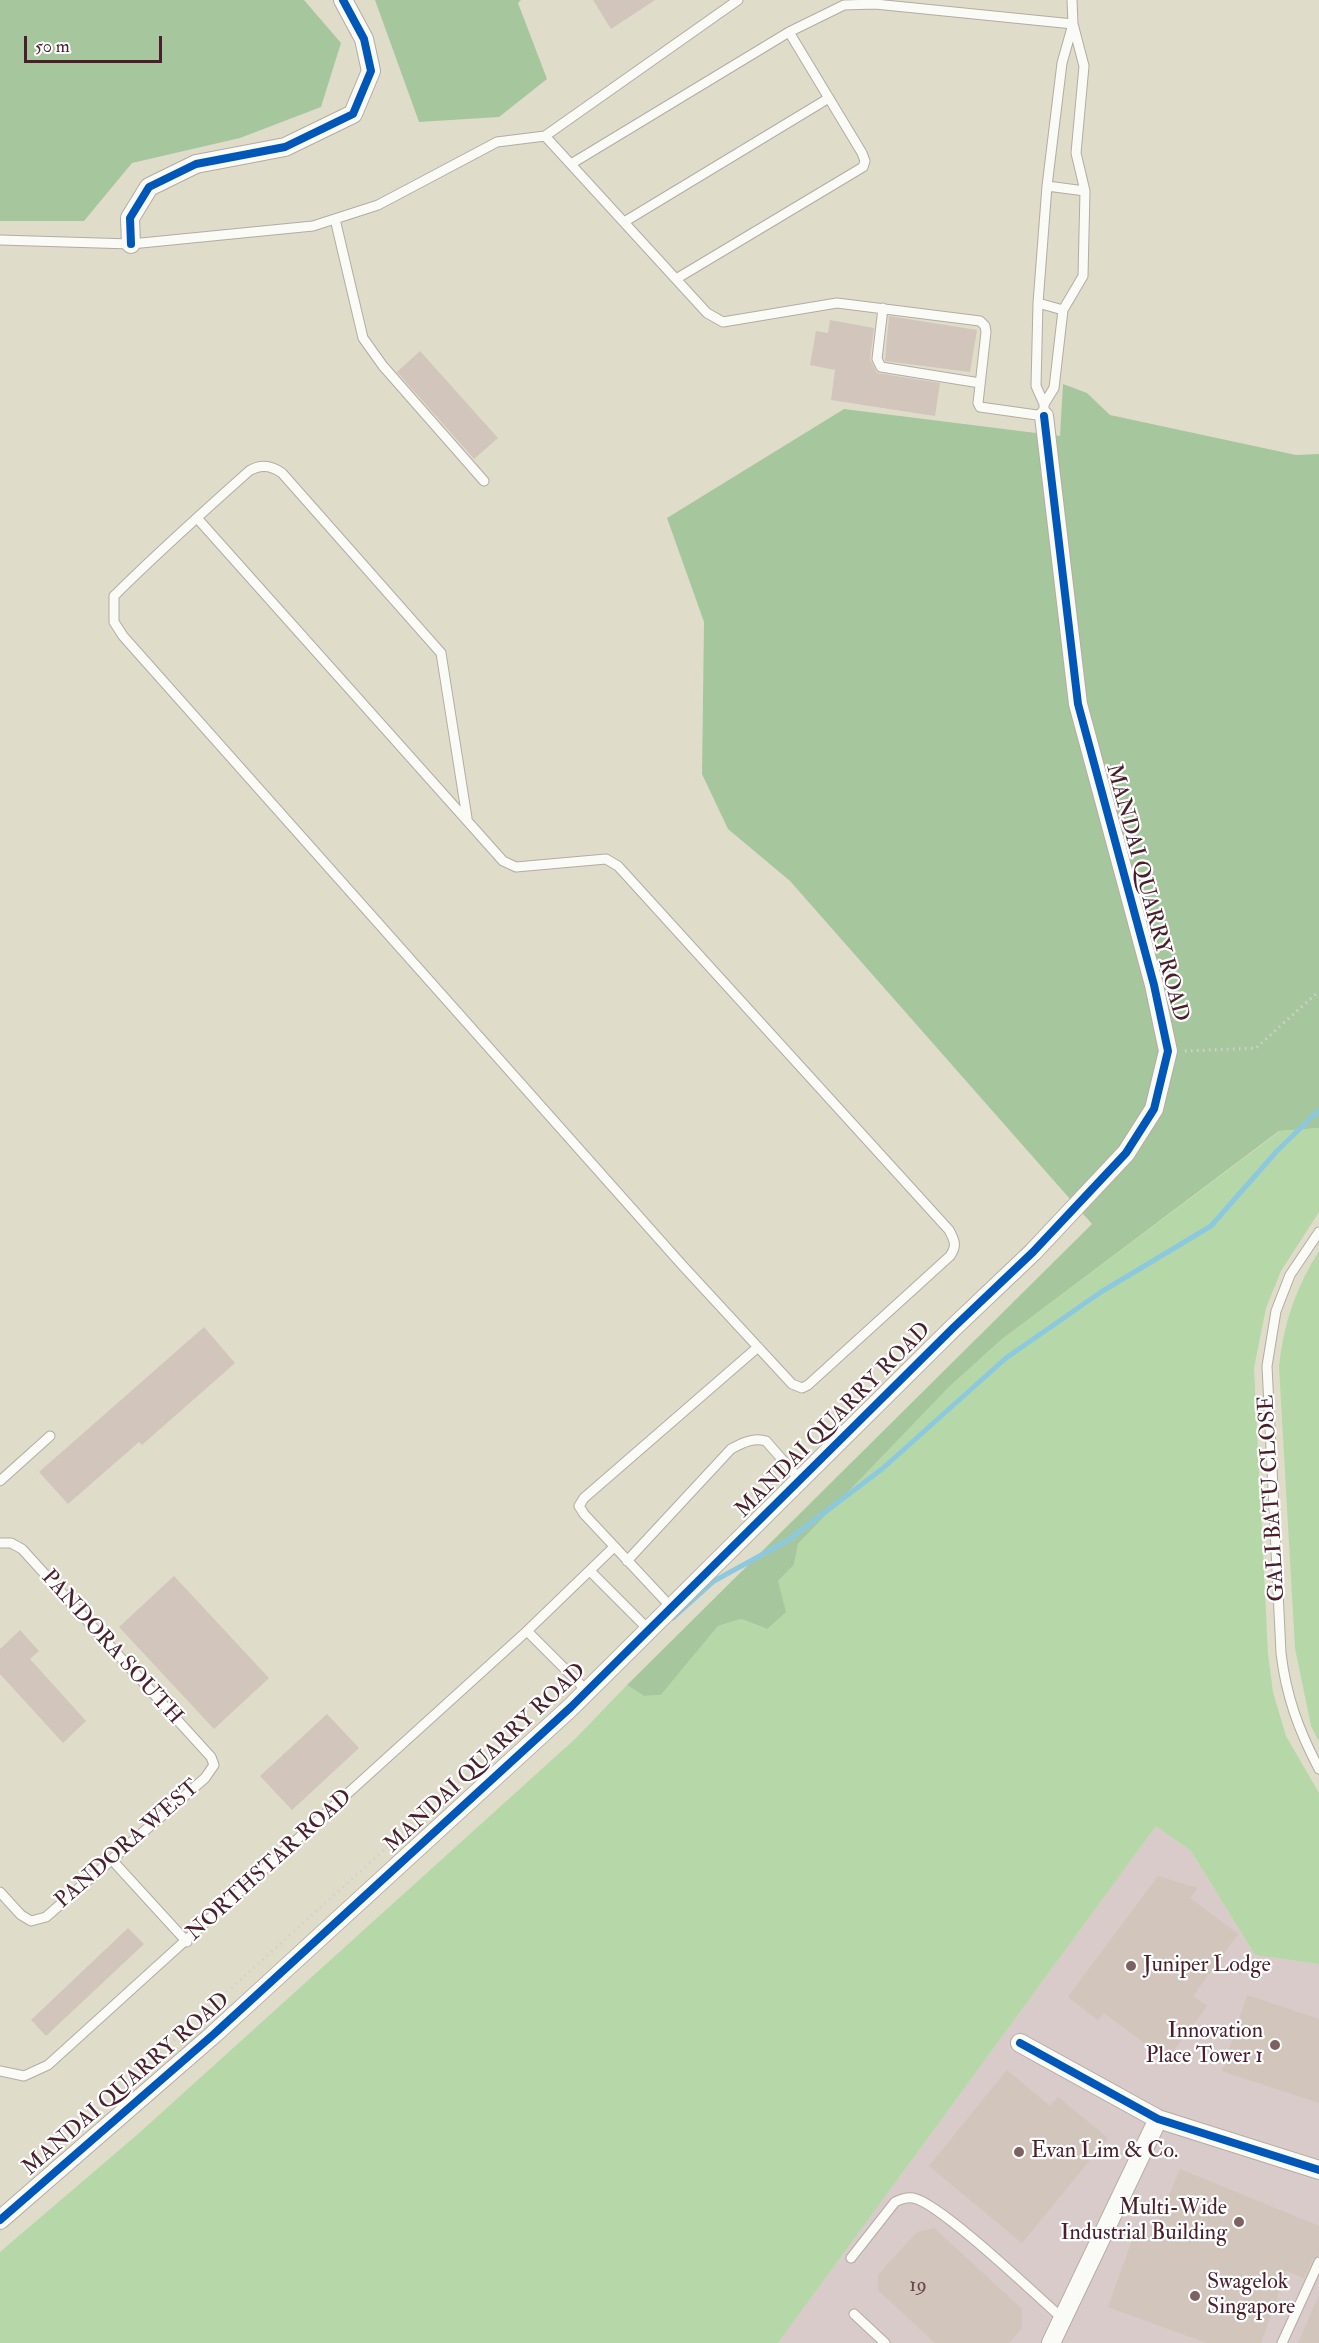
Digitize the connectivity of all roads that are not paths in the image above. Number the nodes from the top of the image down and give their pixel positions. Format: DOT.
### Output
graph roads {
  1 [pos="343,0"];
  2 [pos="738,0"];
  3 [pos="1072,0"];
  4 [pos="1073,24"];
  5 [pos="789,32"];
  6 [pos="829,98"];
  7 [pos="545,136"];
  8 [pos="571,164"];
  9 [pos="1047,186"];
  10 [pos="1085,191"];
  11 [pos="334,219"];
  12 [pos="624,222"];
  13 [pos="0,240"];
  14 [pos="130,244"];
  15 [pos="676,279"];
  16 [pos="1038,303"];
  17 [pos="882,308"];
  18 [pos="1063,310"];
  19 [pos="980,382"];
  20 [pos="1044,410"];
  21 [pos="484,481"];
  22 [pos="197,518"];
  23 [pos="467,818"];
  24 [pos="1319,1232"];
  25 [pos="758,1347"];
  26 [pos="50,1436"];
  27 [pos="801,1480"];
  28 [pos="0,1481"];
  29 [pos="0,1543"];
  30 [pos="614,1547"];
  31 [pos="627,1561"];
  32 [pos="590,1571"];
  33 [pos="671,1607"];
  34 [pos="649,1630"];
  35 [pos="527,1631"];
  36 [pos="587,1691"];
  37 [pos="214,1765"];
  38 [pos="1319,1769"];
  39 [pos="112,1860"];
  40 [pos="0,1892"];
  41 [pos="187,1942"];
  42 [pos="1020,2043"];
  43 [pos="0,2071"];
  44 [pos="1158,2119"];
  45 [pos="1319,2170"];
  46 [pos="0,2220"];
  47 [pos="852,2258"];
  48 [pos="1319,2262"];
  49 [pos="854,2314"];
  50 [pos="1063,2319"];
  51 [pos="885,2343"];
  52 [pos="1051,2343"];
  53 [pos="1282,2343"];
  1 -- 14 [label="street"];
  2 -- 7 [label="lane"];
  3 -- 4 [label="lane"];
  4 -- 5 [label="lane"];
  4 -- 9 [label="lane, MANDAI QUARRY ROAD"];
  4 -- 10 [label="lane, MANDAI QUARRY ROAD"];
  5 -- 6 [label="lane"];
  5 -- 8 [label="lane"];
  6 -- 12 [label="lane"];
  6 -- 15 [label="lane"];
  7 -- 8 [label="lane"];
  7 -- 11 [label="lane"];
  8 -- 12 [label="lane"];
  9 -- 10 [label="lane"];
  9 -- 16 [label="lane, MANDAI QUARRY ROAD"];
  10 -- 18 [label="lane, MANDAI QUARRY ROAD"];
  11 -- 14 [label="lane"];
  11 -- 21 [label="lane"];
  12 -- 15 [label="lane"];
  13 -- 14 [label="lane"];
  15 -- 17 [label="lane"];
  16 -- 18 [label="lane"];
  16 -- 20 [label="lane, MANDAI QUARRY ROAD"];
  17 -- 19 [label="lane"];
  17 -- 19 [label="lane"];
  18 -- 20 [label="lane, MANDAI QUARRY ROAD"];
  19 -- 20 [label="lane"];
  20 -- 27 [label="street, MANDAI QUARRY ROAD"];
  22 -- 23 [label="lane"];
  22 -- 23 [label="lane"];
  22 -- 25 [label="lane"];
  23 -- 25 [label="lane"];
  24 -- 38 [label="lane, GALI BATU CLOSE"];
  25 -- 30 [label="lane"];
  26 -- 28 [label="lane"];
  27 -- 31 [label="lane"];
  27 -- 33 [label="street, MANDAI QUARRY ROAD"];
  29 -- 37 [label="lane, PANDORA SOUTH"];
  30 -- 31 [label="lane"];
  30 -- 32 [label="lane, NORTHSTAR ROAD"];
  31 -- 33 [label="lane"];
  32 -- 34 [label="lane"];
  32 -- 35 [label="lane, NORTHSTAR ROAD"];
  33 -- 34 [label="street, MANDAI QUARRY ROAD"];
  34 -- 36 [label="street, MANDAI QUARRY ROAD"];
  35 -- 36 [label="lane"];
  35 -- 41 [label="lane, NORTHSTAR ROAD"];
  36 -- 46 [label="street, MANDAI QUARRY ROAD"];
  37 -- 39 [label="lane, PANDORA WEST"];
  39 -- 40 [label="lane, PANDORA WEST"];
  39 -- 41 [label="lane"];
  41 -- 43 [label="lane, NORTHSTAR ROAD"];
  42 -- 44 [label="street"];
  44 -- 45 [label="street"];
  44 -- 50 [label="street"];
  47 -- 50 [label="lane"];
  48 -- 53 [label="lane"];
  49 -- 51 [label="lane"];
  50 -- 52 [label="street"];
}
